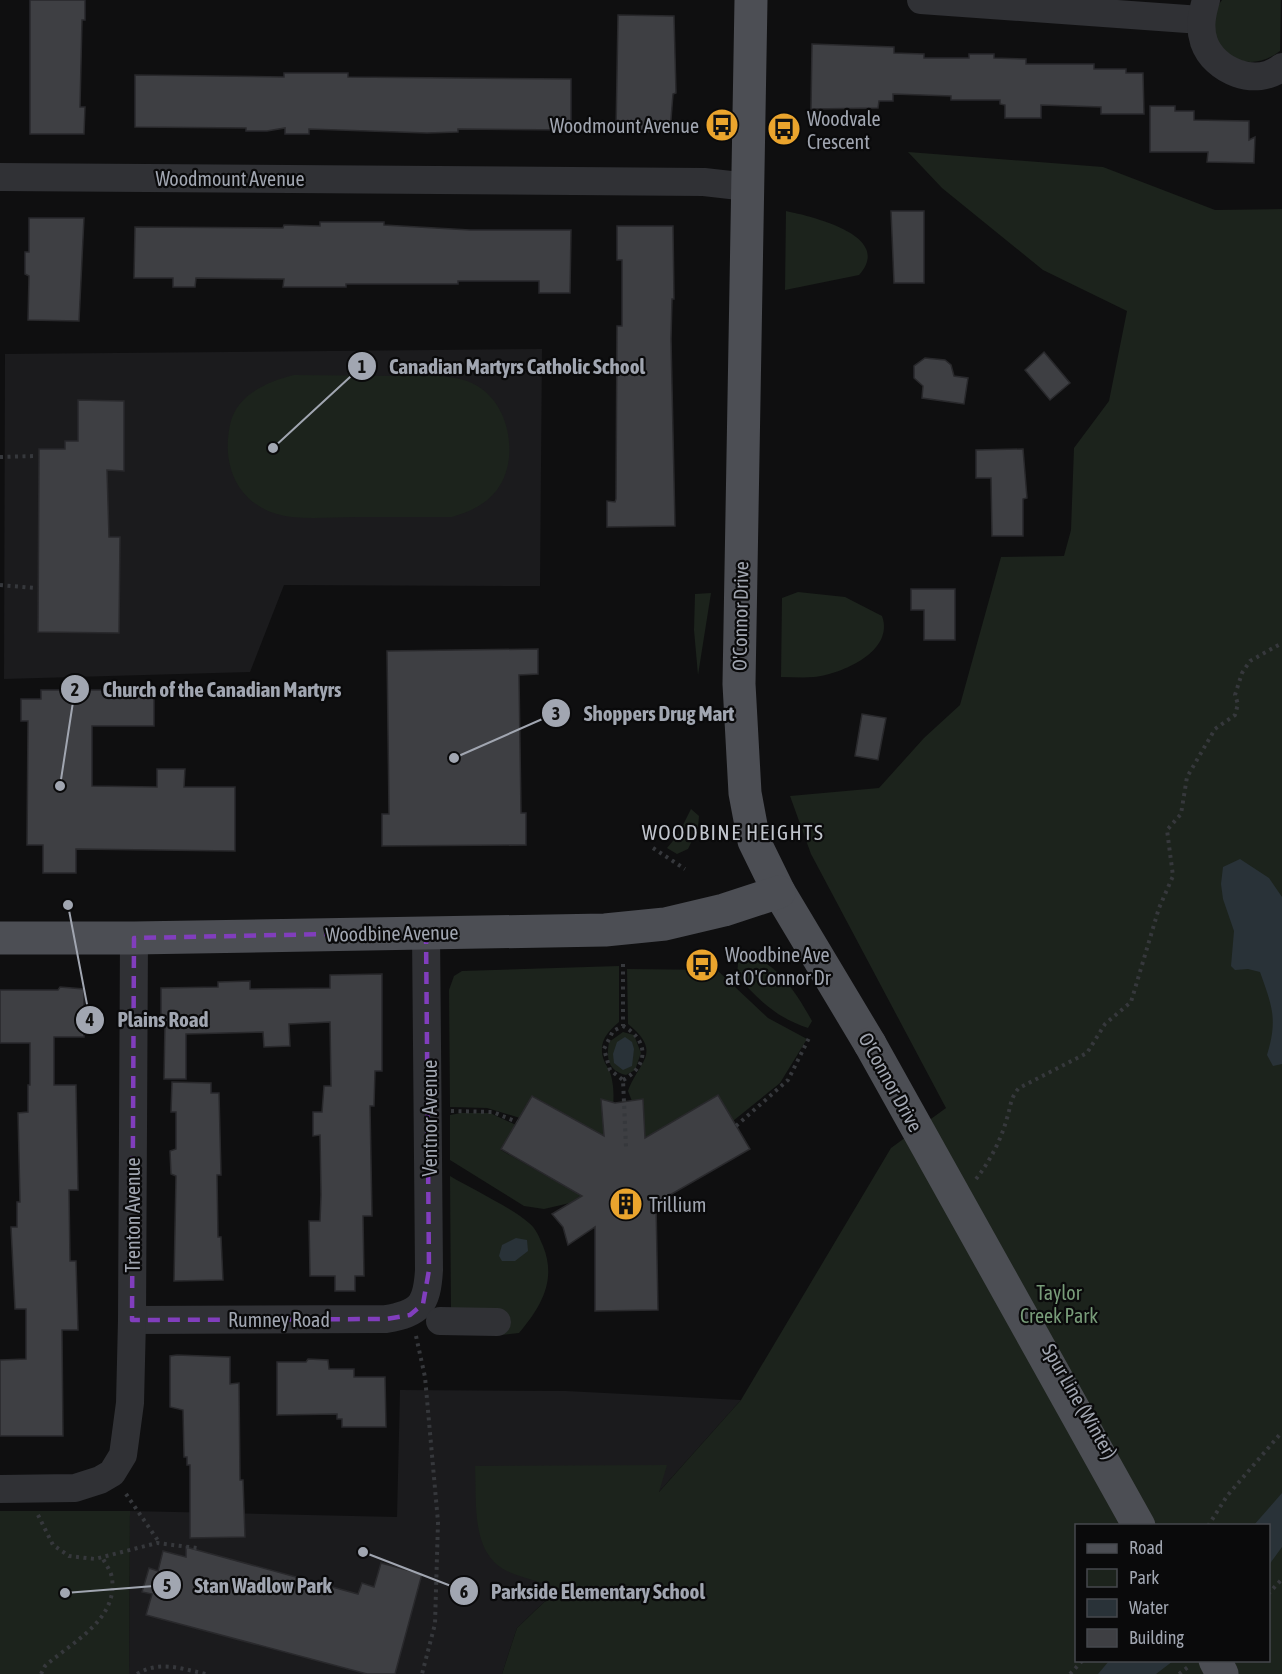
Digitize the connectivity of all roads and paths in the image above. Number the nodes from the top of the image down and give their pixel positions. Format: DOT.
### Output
graph roads {
  1 [pos="751,0"];
  2 [pos="921,0"];
  3 [pos="1204,10"];
  4 [pos="1282,68"];
  5 [pos="0,177"];
  6 [pos="748,187"];
  7 [pos="36,456"];
  8 [pos="0,457"];
  9 [pos="0,585"];
  10 [pos="35,588"];
  11 [pos="1282,643"];
  12 [pos="653,848"];
  13 [pos="685,869"];
  14 [pos="779,892"];
  15 [pos="426,932"];
  16 [pos="0,938"];
  17 [pos="134,938"];
  18 [pos="623,964"];
  19 [pos="623,1026"];
  20 [pos="810,1035"];
  21 [pos="623,1080"];
  22 [pos="447,1111"];
  23 [pos="517,1122"];
  24 [pos="736,1126"];
  25 [pos="626,1147"];
  26 [pos="971,1185"];
  27 [pos="132,1320"];
  28 [pos="426,1320"];
  29 [pos="498,1322"];
  30 [pos="1282,1432"];
  31 [pos="0,1488"];
  32 [pos="130,1500"];
  33 [pos="35,1506"];
  34 [pos="1138,1524"];
  35 [pos="1209,1524"];
  36 [pos="159,1543"];
  37 [pos="197,1548"];
  38 [pos="102,1557"];
  39 [pos="1282,1579"];
  40 [pos="1270,1593"];
  41 [pos="1081,1662"];
  42 [pos="41,1674"];
  43 [pos="137,1674"];
  44 [pos="206,1674"];
  45 [pos="422,1674"];
  46 [pos="1070,1674"];
  1 -- 6 [label="main road, O'Connor Drive"];
  2 -- 3 [label="street"];
  3 -- 4 [label="street"];
  5 -- 6 [label="street, Woodmount Avenue"];
  6 -- 14 [label="main road, O'Connor Drive"];
  7 -- 8 [label="path"];
  9 -- 10 [label="path"];
  11 -- 26 [label="path"];
  12 -- 13 [label="path"];
  14 -- 15 [label="main road, Woodbine Avenue"];
  14 -- 34 [label="main road, O'Connor Drive, bridge"];
  15 -- 17 [label="main road, Woodbine Avenue"];
  15 -- 28 [label="street, Ventnor Avenue"];
  16 -- 17 [label="main road, Woodbine Avenue"];
  17 -- 27 [label="street, Trenton Avenue"];
  18 -- 19 [label="path"];
  19 -- 21 [label="path"];
  19 -- 21 [label="path"];
  20 -- 24 [label="path"];
  21 -- 25 [label="path"];
  22 -- 23 [label="path"];
  27 -- 28 [label="street, Rumney Road"];
  27 -- 31 [label="street, Trenton Avenue"];
  28 -- 29 [label="street"];
  28 -- 45 [label="path"];
  30 -- 35 [label="path"];
  32 -- 36 [label="path"];
  33 -- 38 [label="path"];
  36 -- 37 [label="path"];
  36 -- 38 [label="path"];
  38 -- 42 [label="path"];
  39 -- 40 [label="path"];
  41 -- 46 [label="path"];
  43 -- 44 [label="path"];
}
